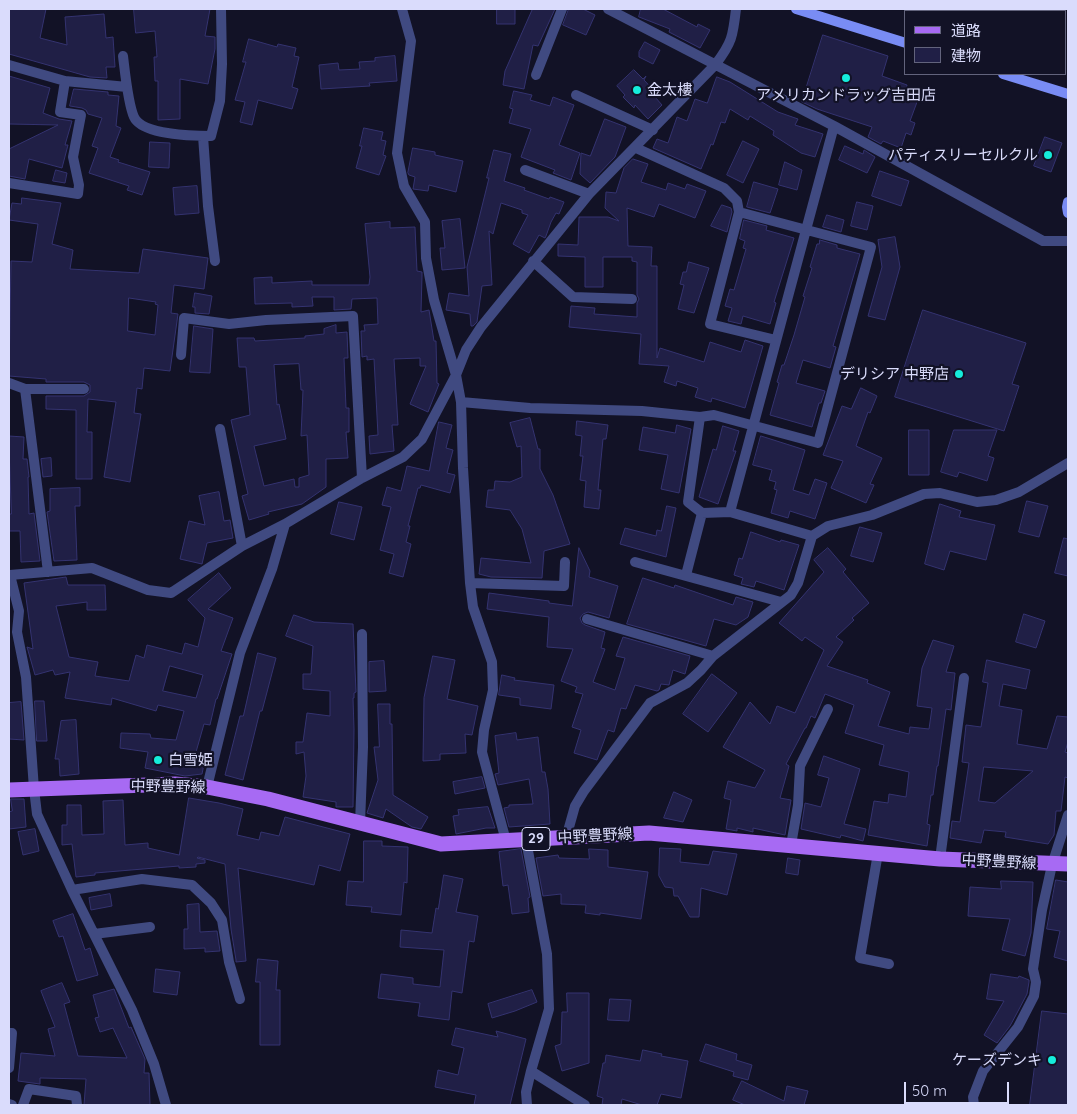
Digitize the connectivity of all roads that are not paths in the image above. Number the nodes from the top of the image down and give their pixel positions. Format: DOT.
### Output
graph roads {
  1 [pos="221,9"];
  2 [pos="402,9"];
  3 [pos="562,9"];
  4 [pos="608,9"];
  5 [pos="736,9"];
  6 [pos="796,9"];
  7 [pos="904,42"];
  8 [pos="122,56"];
  9 [pos="9,65"];
  10 [pos="715,65"];
  11 [pos="536,75"];
  12 [pos="1006,75"];
  13 [pos="65,81"];
  14 [pos="127,88"];
  15 [pos="1068,94"];
  16 [pos="576,95"];
  17 [pos="834,126"];
  18 [pos="653,130"];
  19 [pos="203,136"];
  20 [pos="636,148"];
  21 [pos="525,170"];
  22 [pos="9,183"];
  23 [pos="589,194"];
  24 [pos="1068,202"];
  25 [pos="739,212"];
  26 [pos="1068,213"];
  27 [pos="806,230"];
  28 [pos="1068,241"];
  29 [pos="216,261"];
  30 [pos="533,261"];
  31 [pos="632,299"];
  32 [pos="776,340"];
  33 [pos="182,355"];
  34 [pos="456,375"];
  35 [pos="9,383"];
  36 [pos="25,389"];
  37 [pos="84,389"];
  38 [pos="462,402"];
  39 [pos="700,417"];
  40 [pos="753,425"];
  41 [pos="220,428"];
  42 [pos="1068,463"];
  43 [pos="362,478"];
  44 [pos="730,512"];
  45 [pos="702,513"];
  46 [pos="285,524"];
  47 [pos="812,536"];
  48 [pos="242,546"];
  49 [pos="565,562"];
  50 [pos="635,562"];
  51 [pos="48,572"];
  52 [pos="10,575"];
  53 [pos="686,575"];
  54 [pos="470,583"];
  55 [pos="781,602"];
  56 [pos="587,619"];
  57 [pos="362,634"];
  58 [pos="713,656"];
  59 [pos="964,678"];
  60 [pos="828,709"];
  61 [pos="207,787"];
  62 [pos="34,789"];
  63 [pos="9,790"];
  64 [pos="1068,815"];
  65 [pos="360,823"];
  66 [pos="566,838"];
  67 [pos="526,840"];
  68 [pos="506,841"];
  69 [pos="791,845"];
  70 [pos="878,853"];
  71 [pos="940,859"];
  72 [pos="1068,864"];
  73 [pos="1052,865"];
  74 [pos="72,890"];
  75 [pos="150,927"];
  76 [pos="94,934"];
  77 [pos="889,964"];
  78 [pos="240,1000"];
  79 [pos="9,1033"];
  80 [pos="9,1068"];
  81 [pos="531,1071"];
  82 [pos="23,1105"];
  83 [pos="77,1105"];
  84 [pos="166,1105"];
  85 [pos="527,1105"];
  86 [pos="585,1105"];
  87 [pos="974,1105"];
  1 -- 19 [label="street"];
  2 -- 34 [label="street"];
  3 -- 11 [label="street"];
  4 -- 10 [label="street"];
  5 -- 10 [label="street"];
  6 -- 7 [label="street"];
  8 -- 14 [label="street"];
  9 -- 13 [label="street"];
  10 -- 17 [label="street"];
  10 -- 18 [label="street"];
  12 -- 15 [label="street"];
  13 -- 14 [label="street"];
  13 -- 22 [label="street"];
  14 -- 19 [label="street"];
  16 -- 18 [label="street"];
  17 -- 27 [label="street"];
  17 -- 28 [label="street"];
  18 -- 20 [label="street"];
  19 -- 29 [label="street"];
  20 -- 23 [label="street"];
  20 -- 25 [label="street"];
  21 -- 23 [label="street"];
  23 -- 30 [label="street"];
  24 -- 26 [label="street"];
  25 -- 27 [label="street"];
  25 -- 32 [label="street"];
  27 -- 32 [label="street"];
  27 -- 40 [label="street"];
  30 -- 31 [label="street"];
  30 -- 34 [label="street"];
  32 -- 40 [label="street"];
  33 -- 43 [label="street"];
  34 -- 38 [label="street"];
  34 -- 43 [label="street"];
  35 -- 36 [label="street"];
  36 -- 37 [label="street"];
  36 -- 51 [label="street"];
  38 -- 39 [label="street"];
  38 -- 54 [label="street"];
  39 -- 40 [label="street"];
  39 -- 45 [label="street"];
  40 -- 44 [label="street"];
  41 -- 48 [label="street"];
  42 -- 47 [label="street"];
  43 -- 46 [label="street"];
  44 -- 45 [label="street"];
  44 -- 47 [label="street"];
  45 -- 53 [label="street"];
  46 -- 48 [label="street"];
  46 -- 61 [label="street"];
  47 -- 55 [label="street"];
  48 -- 51 [label="street"];
  49 -- 54 [label="street"];
  50 -- 53 [label="street"];
  51 -- 52 [label="street"];
  52 -- 62 [label="street"];
  53 -- 55 [label="street"];
  54 -- 68 [label="street"];
  55 -- 58 [label="street"];
  56 -- 58 [label="street"];
  57 -- 65 [label="street"];
  58 -- 66 [label="street"];
  59 -- 71 [label="street"];
  60 -- 69 [label="street"];
  61 -- 62 [label="main road, 中野豊野線 / 29"];
  61 -- 65 [label="main road, 中野豊野線 / 29"];
  62 -- 63 [label="main road, 中野豊野線 / 29"];
  62 -- 74 [label="street"];
  64 -- 73 [label="street"];
  65 -- 68 [label="main road, 中野豊野線 / 29"];
  66 -- 67 [label="main road, 中野豊野線 / 29"];
  66 -- 69 [label="main road, 中野豊野線 / 29"];
  67 -- 68 [label="main road, 中野豊野線 / 29"];
  67 -- 81 [label="street"];
  69 -- 70 [label="main road, 中野豊野線 / 29"];
  70 -- 71 [label="main road, 中野豊野線 / 29"];
  70 -- 77 [label="street"];
  71 -- 73 [label="main road, 中野豊野線 / 29"];
  72 -- 73 [label="main road, 中野豊野線 / 29"];
  73 -- 87 [label="street"];
  74 -- 76 [label="street"];
  74 -- 78 [label="street"];
  75 -- 76 [label="street"];
  76 -- 84 [label="street"];
  79 -- 80 [label="street"];
  81 -- 85 [label="street"];
  81 -- 86 [label="street"];
  82 -- 83 [label="street"];
}
